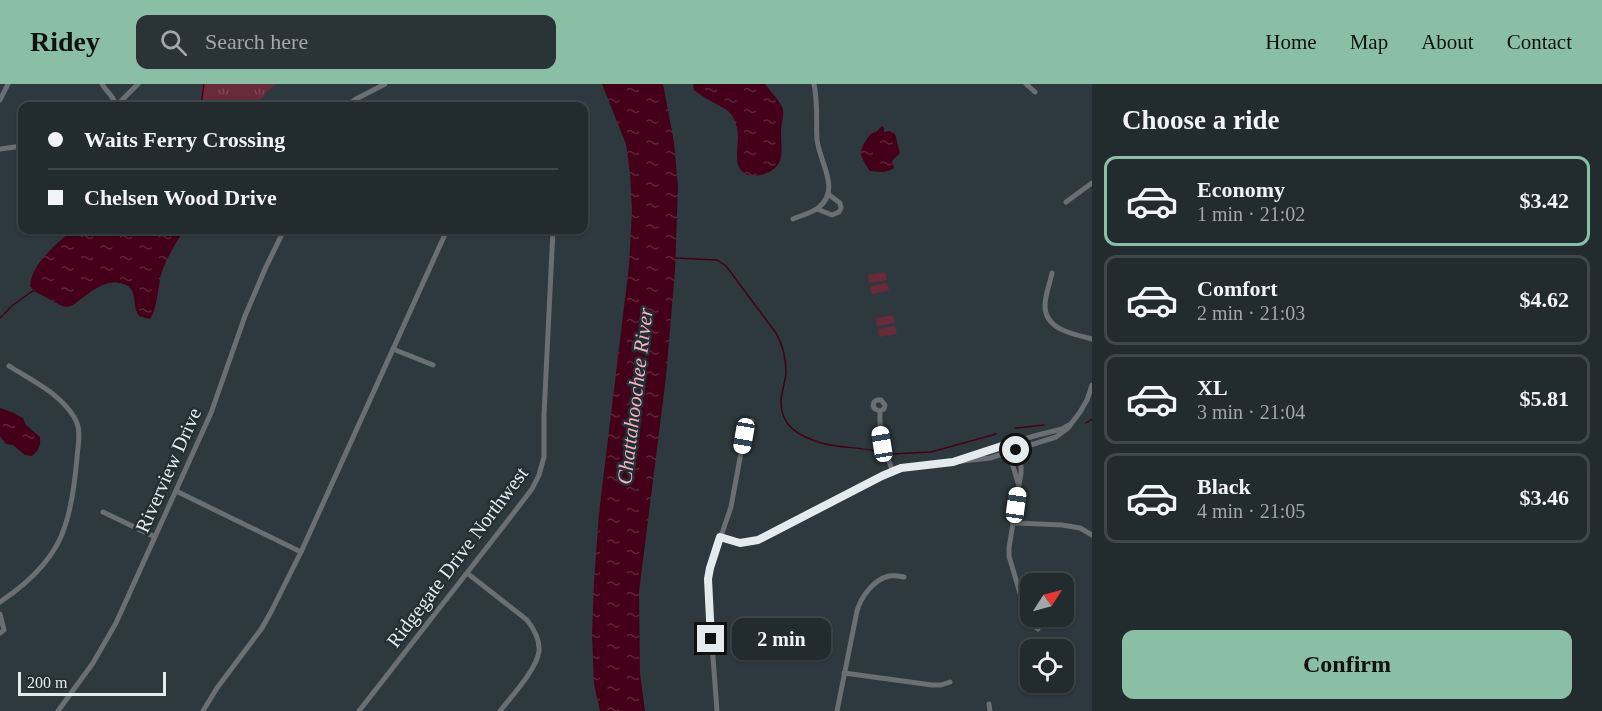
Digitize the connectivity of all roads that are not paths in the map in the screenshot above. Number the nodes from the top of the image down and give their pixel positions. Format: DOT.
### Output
graph roads {
  1 [pos="8,84"];
  2 [pos="102,84"];
  3 [pos="138,84"];
  4 [pos="385,84"];
  5 [pos="814,84"];
  6 [pos="1026,84"];
  7 [pos="1035,92"];
  8 [pos="0,100"];
  9 [pos="114,102"];
  10 [pos="120,102"];
  11 [pos="352,102"];
  12 [pos="18,147"];
  13 [pos="0,149"];
  14 [pos="1092,183"];
  15 [pos="828,194"];
  16 [pos="1066,202"];
  17 [pos="816,208"];
  18 [pos="793,219"];
  19 [pos="282,234"];
  20 [pos="445,234"];
  21 [pos="554,234"];
  22 [pos="1052,273"];
  23 [pos="1092,339"];
  24 [pos="393,349"];
  25 [pos="433,365"];
  26 [pos="9,366"];
  27 [pos="1092,385"];
  28 [pos="880,411"];
  29 [pos="752,422"];
  30 [pos="1070,425"];
  31 [pos="1014,442"];
  32 [pos="1006,444"];
  33 [pos="1016,450"];
  34 [pos="1009,452"];
  35 [pos="953,462"];
  36 [pos="893,472"];
  37 [pos="1018,486"];
  38 [pos="176,491"];
  39 [pos="104,513"];
  40 [pos="1013,523"];
  41 [pos="1092,536"];
  42 [pos="155,537"];
  43 [pos="720,537"];
  44 [pos="300,552"];
  45 [pos="467,573"];
  46 [pos="904,577"];
  47 [pos="0,602"];
  48 [pos="0,614"];
  49 [pos="1038,629"];
  50 [pos="0,633"];
  51 [pos="844,673"];
  52 [pos="950,682"];
  53 [pos="989,704"];
  54 [pos="502,710"];
  55 [pos="58,711"];
  56 [pos="203,711"];
  57 [pos="360,711"];
  58 [pos="717,711"];
  59 [pos="837,711"];
  60 [pos="990,711"];
  1 -- 8 [label="street"];
  2 -- 9 [label="street"];
  3 -- 10 [label="street"];
  4 -- 11 [label="street"];
  5 -- 15 [label="street"];
  6 -- 7 [label="street"];
  12 -- 13 [label="street"];
  14 -- 16 [label="street"];
  15 -- 17 [label="street"];
  15 -- 17 [label="street"];
  17 -- 18 [label="street"];
  19 -- 38 [label="street, Riverview Drive"];
  20 -- 24 [label="street"];
  21 -- 45 [label="street, Ridgegate Drive Northwest"];
  22 -- 23 [label="street"];
  24 -- 25 [label="street"];
  24 -- 44 [label="street"];
  26 -- 47 [label="street"];
  27 -- 30 [label="street"];
  28 -- 36 [label="street"];
  29 -- 43 [label="street"];
  30 -- 31 [label="street"];
  30 -- 33 [label="street"];
  31 -- 32 [label="street"];
  31 -- 33 [label="street"];
  32 -- 34 [label="street"];
  32 -- 35 [label="street"];
  33 -- 34 [label="street"];
  33 -- 37 [label="street"];
  34 -- 35 [label="street"];
  34 -- 37 [label="street"];
  35 -- 36 [label="street"];
  36 -- 43 [label="street"];
  37 -- 40 [label="street"];
  38 -- 42 [label="street, Riverview Drive"];
  38 -- 44 [label="street"];
  39 -- 42 [label="street"];
  40 -- 41 [label="street"];
  40 -- 49 [label="street"];
  42 -- 55 [label="street, Riverview Drive"];
  43 -- 58 [label="street"];
  44 -- 56 [label="street"];
  45 -- 54 [label="street"];
  45 -- 57 [label="street, Ridgegate Drive Northwest"];
  46 -- 51 [label="street"];
  48 -- 50 [label="street"];
  51 -- 52 [label="street"];
  51 -- 59 [label="street"];
  53 -- 60 [label="street"];
}
